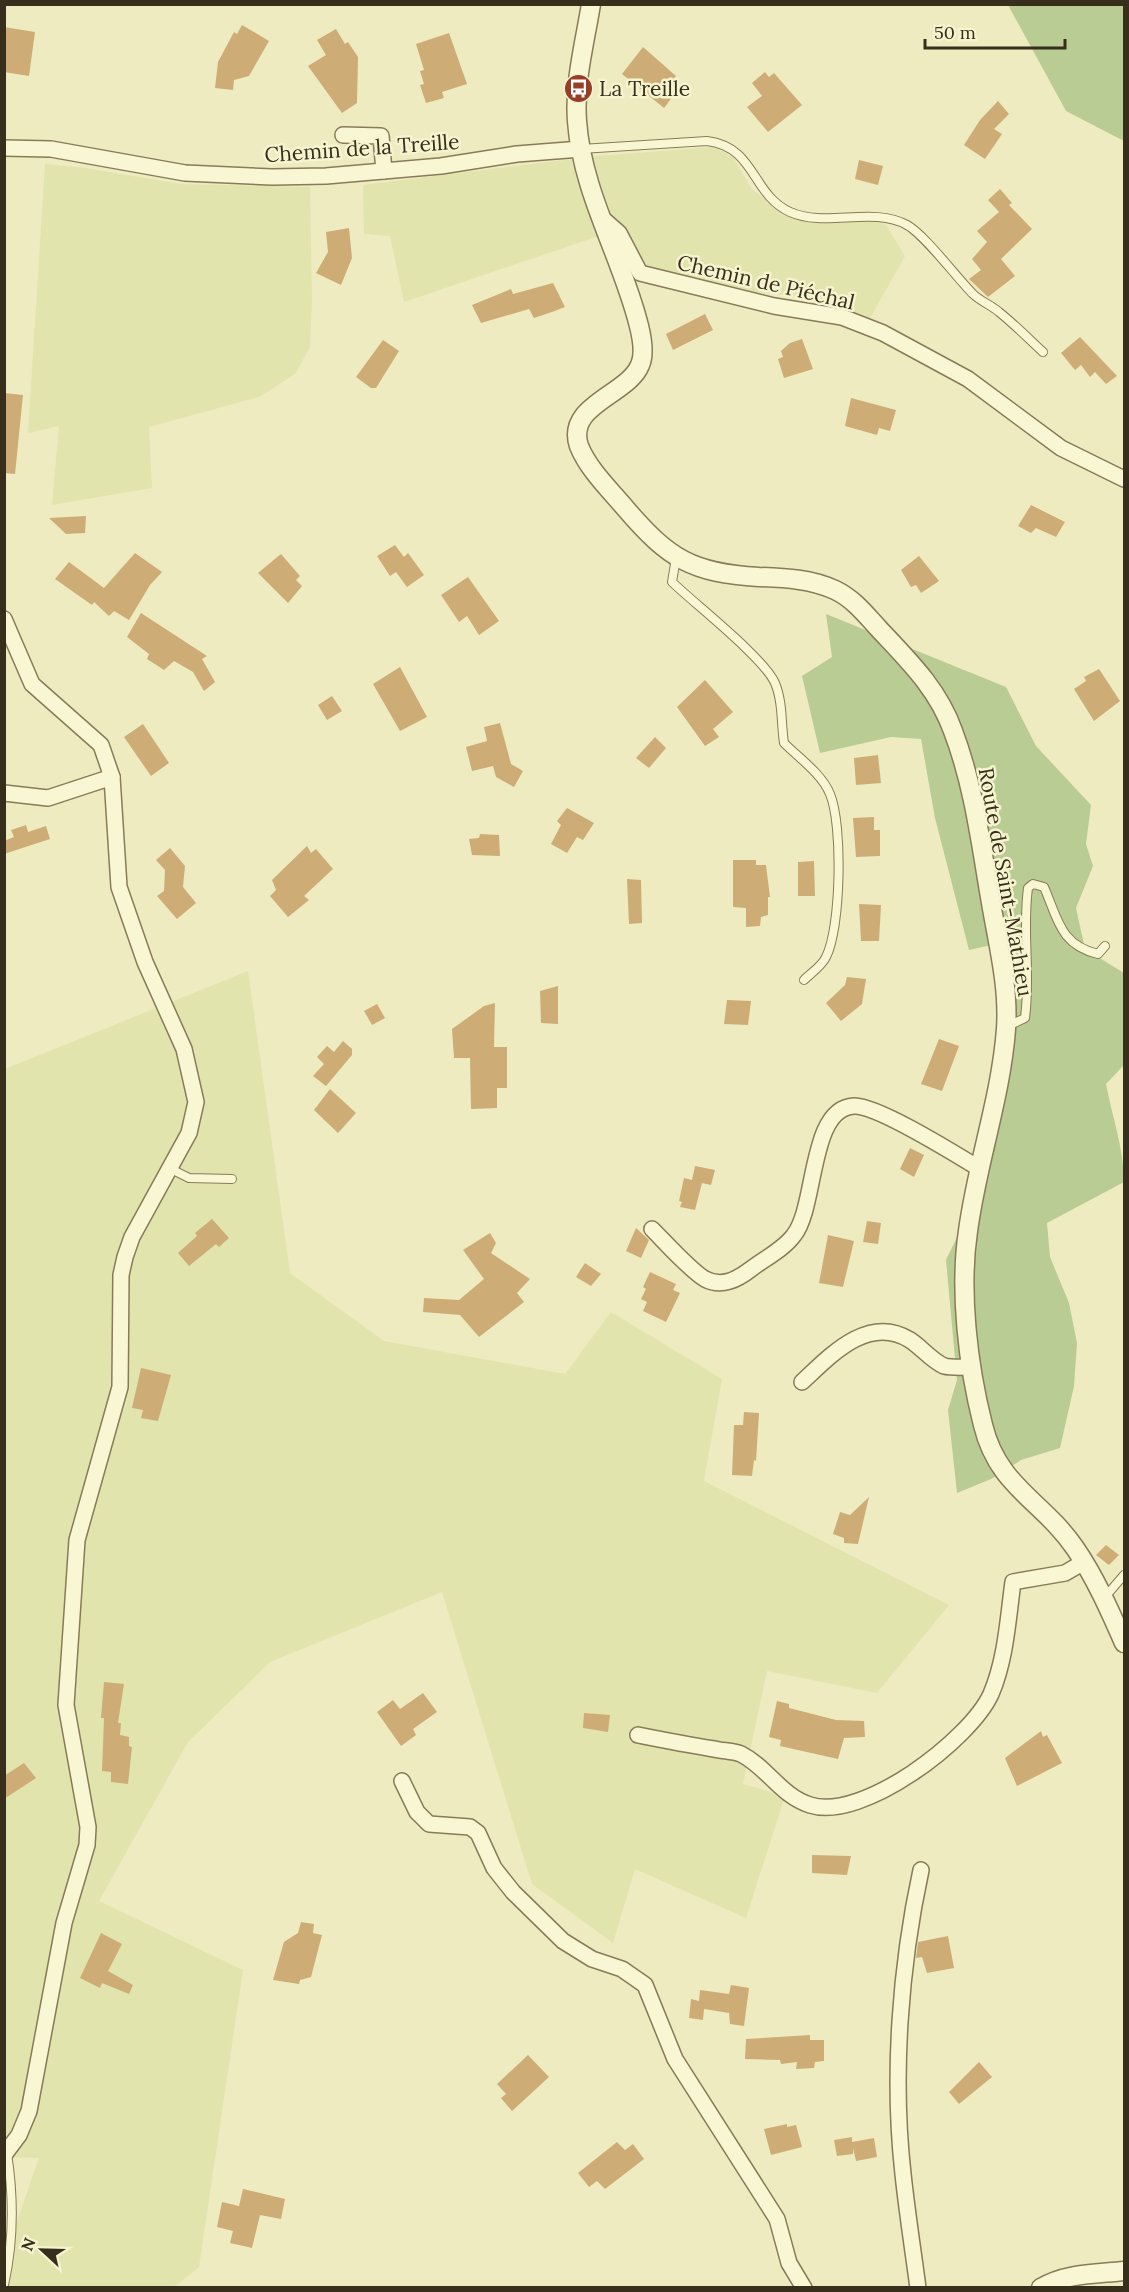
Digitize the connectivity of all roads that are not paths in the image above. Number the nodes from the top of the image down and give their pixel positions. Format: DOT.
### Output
graph roads {
  1 [pos="591,4"];
  2 [pos="343,135"];
  3 [pos="4,148"];
  4 [pos="581,149"];
  5 [pos="384,171"];
  6 [pos="602,218"];
  7 [pos="1043,352"];
  8 [pos="1125,479"];
  9 [pos="676,558"];
  10 [pos="4,620"];
  11 [pos="112,777"];
  12 [pos="4,793"];
  13 [pos="1105,946"];
  14 [pos="804,980"];
  15 [pos="1006,1026"];
  16 [pos="980,1169"];
  17 [pos="171,1170"];
  18 [pos="232,1179"];
  19 [pos="652,1229"];
  20 [pos="972,1367"];
  21 [pos="802,1382"];
  22 [pos="1084,1562"];
  23 [pos="1125,1575"];
  24 [pos="1104,1599"];
  25 [pos="1125,1643"];
  26 [pos="638,1735"];
  27 [pos="402,1781"];
  28 [pos="921,1870"];
  29 [pos="6,2154"];
  30 [pos="1125,2271"];
  31 [pos="4,2285"];
  32 [pos="804,2288"];
  33 [pos="918,2288"];
  34 [pos="1041,2288"];
  1 -- 4 [label="street, Route de Saint-Mathieu"];
  2 -- 5 [label="street"];
  3 -- 5 [label="street, Chemin de la Treille"];
  4 -- 5 [label="street, Chemin de la Treille"];
  4 -- 6 [label="street, Route de Saint-Mathieu"];
  4 -- 7 [label="lane"];
  6 -- 8 [label="street, Chemin de Piéchal"];
  6 -- 9 [label="street, Route de Saint-Mathieu"];
  9 -- 14 [label="lane"];
  9 -- 15 [label="street, Route de Saint-Mathieu"];
  10 -- 11 [label="street"];
  11 -- 12 [label="street"];
  11 -- 17 [label="street"];
  13 -- 15 [label="lane"];
  15 -- 16 [label="street, Route de Saint-Mathieu"];
  16 -- 19 [label="street"];
  16 -- 20 [label="street, Route de Saint-Mathieu"];
  17 -- 18 [label="lane"];
  17 -- 29 [label="street"];
  20 -- 21 [label="street"];
  20 -- 22 [label="street, Route de Saint-Mathieu"];
  22 -- 24 [label="street, Route de Saint-Mathieu"];
  22 -- 26 [label="street"];
  23 -- 24 [label="lane"];
  24 -- 25 [label="street, Route de Saint-Mathieu"];
  27 -- 32 [label="street"];
  28 -- 33 [label="street"];
  29 -- 31 [label="lane"];
  30 -- 34 [label="street"];
}
